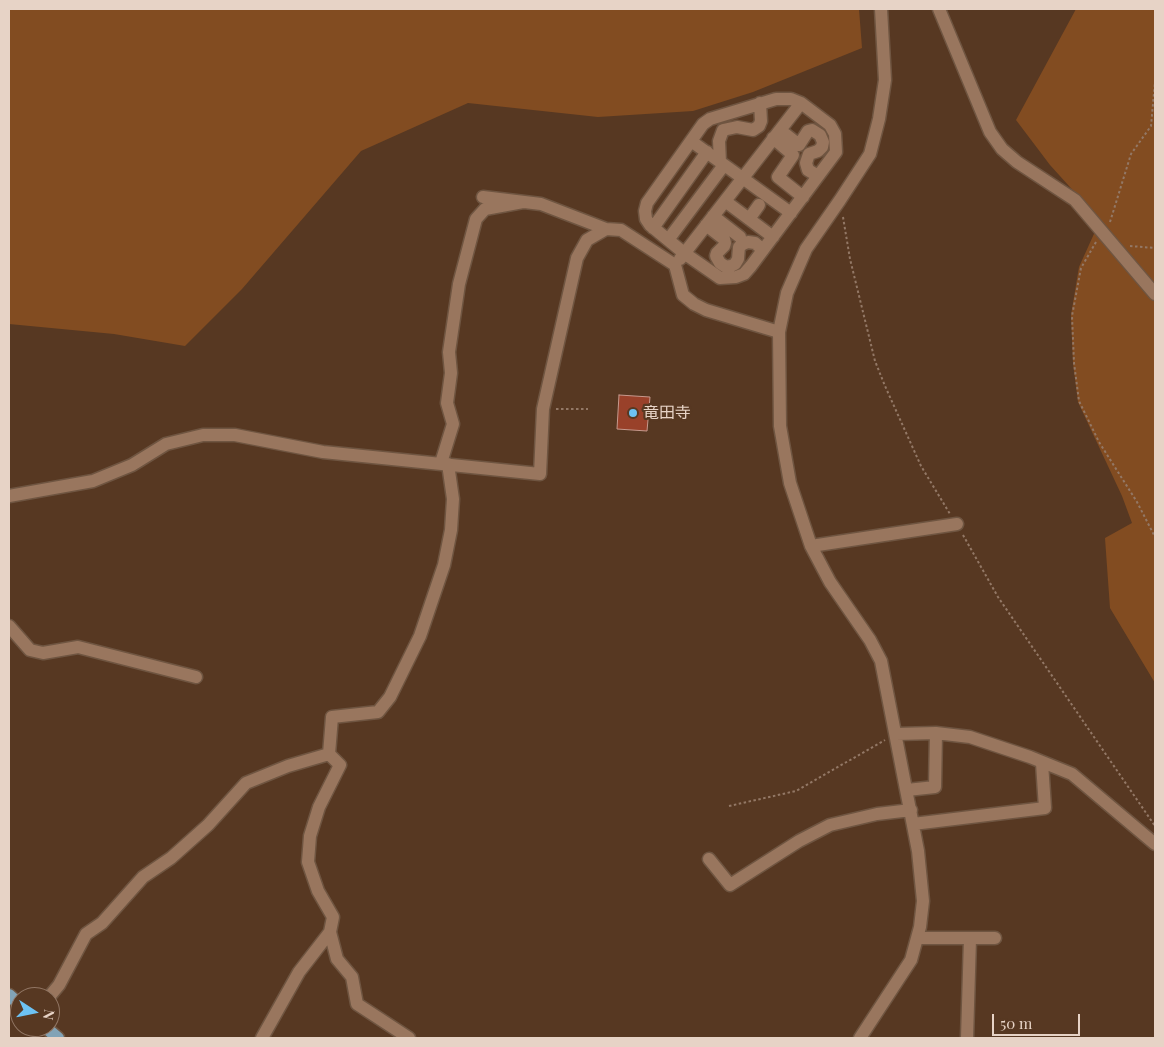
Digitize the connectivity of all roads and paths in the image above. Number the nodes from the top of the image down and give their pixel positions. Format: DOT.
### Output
graph roads {
  1 [pos="881,9"];
  2 [pos="939,9"];
  3 [pos="1155,82"];
  4 [pos="760,103"];
  5 [pos="801,103"];
  6 [pos="776,134"];
  7 [pos="691,141"];
  8 [pos="707,152"];
  9 [pos="722,163"];
  10 [pos="818,176"];
  11 [pos="743,178"];
  12 [pos="483,197"];
  13 [pos="803,197"];
  14 [pos="840,200"];
  15 [pos="725,201"];
  16 [pos="523,202"];
  17 [pos="759,205"];
  18 [pos="791,213"];
  19 [pos="749,219"];
  20 [pos="710,220"];
  21 [pos="653,228"];
  22 [pos="606,229"];
  23 [pos="1102,232"];
  24 [pos="740,236"];
  25 [pos="773,237"];
  26 [pos="668,240"];
  27 [pos="1112,244"];
  28 [pos="1155,248"];
  29 [pos="763,250"];
  30 [pos="684,253"];
  31 [pos="675,265"];
  32 [pos="1155,294"];
  33 [pos="779,332"];
  34 [pos="549,409"];
  35 [pos="588,409"];
  36 [pos="444,464"];
  37 [pos="9,496"];
  38 [pos="957,524"];
  39 [pos="1155,537"];
  40 [pos="811,546"];
  41 [pos="9,626"];
  42 [pos="196,678"];
  43 [pos="936,733"];
  44 [pos="896,734"];
  45 [pos="329,754"];
  46 [pos="1042,763"];
  47 [pos="907,790"];
  48 [pos="729,806"];
  49 [pos="911,810"];
  50 [pos="913,824"];
  51 [pos="1155,826"];
  52 [pos="1155,844"];
  53 [pos="709,859"];
  54 [pos="330,932"];
  55 [pos="917,938"];
  56 [pos="995,938"];
  57 [pos="970,939"];
  58 [pos="57,987"];
  59 [pos="262,1038"];
  60 [pos="409,1038"];
  61 [pos="860,1038"];
  62 [pos="967,1038"];
  1 -- 14 [label="street"];
  2 -- 23 [label="street"];
  3 -- 23 [label="path"];
  4 -- 5 [label="street"];
  4 -- 7 [label="street"];
  4 -- 9 [label="street"];
  5 -- 6 [label="street"];
  5 -- 10 [label="street"];
  6 -- 10 [label="street"];
  6 -- 11 [label="street"];
  6 -- 13 [label="street"];
  7 -- 8 [label="street"];
  7 -- 21 [label="street"];
  8 -- 9 [label="street"];
  8 -- 21 [label="street"];
  9 -- 11 [label="street"];
  9 -- 26 [label="street"];
  10 -- 13 [label="street"];
  11 -- 15 [label="street"];
  11 -- 18 [label="street"];
  12 -- 16 [label="street"];
  13 -- 18 [label="street"];
  14 -- 33 [label="street"];
  14 -- 38 [label="path"];
  15 -- 19 [label="street"];
  15 -- 20 [label="street"];
  16 -- 22 [label="street"];
  16 -- 36 [label="street"];
  17 -- 19 [label="street"];
  18 -- 25 [label="street"];
  19 -- 25 [label="street"];
  20 -- 24 [label="street"];
  20 -- 29 [label="street"];
  20 -- 30 [label="street"];
  21 -- 26 [label="street"];
  22 -- 31 [label="street"];
  22 -- 36 [label="street"];
  23 -- 27 [label="street"];
  23 -- 39 [label="path"];
  25 -- 29 [label="street"];
  26 -- 30 [label="street"];
  27 -- 28 [label="path"];
  27 -- 32 [label="street"];
  29 -- 30 [label="street"];
  30 -- 31 [label="street"];
  31 -- 33 [label="street"];
  33 -- 40 [label="street"];
  34 -- 35 [label="path"];
  36 -- 37 [label="street"];
  36 -- 45 [label="street"];
  38 -- 40 [label="street"];
  38 -- 51 [label="path"];
  40 -- 44 [label="street"];
  41 -- 42 [label="street"];
  43 -- 44 [label="street"];
  43 -- 46 [label="street"];
  43 -- 47 [label="street"];
  44 -- 47 [label="street"];
  44 -- 48 [label="path"];
  45 -- 54 [label="street"];
  45 -- 58 [label="street"];
  46 -- 50 [label="street"];
  46 -- 52 [label="street"];
  47 -- 49 [label="street"];
  49 -- 50 [label="street"];
  49 -- 53 [label="street"];
  50 -- 55 [label="street"];
  54 -- 59 [label="street"];
  54 -- 60 [label="street"];
  55 -- 57 [label="street"];
  55 -- 61 [label="street"];
  56 -- 57 [label="street"];
  57 -- 62 [label="street"];
}
